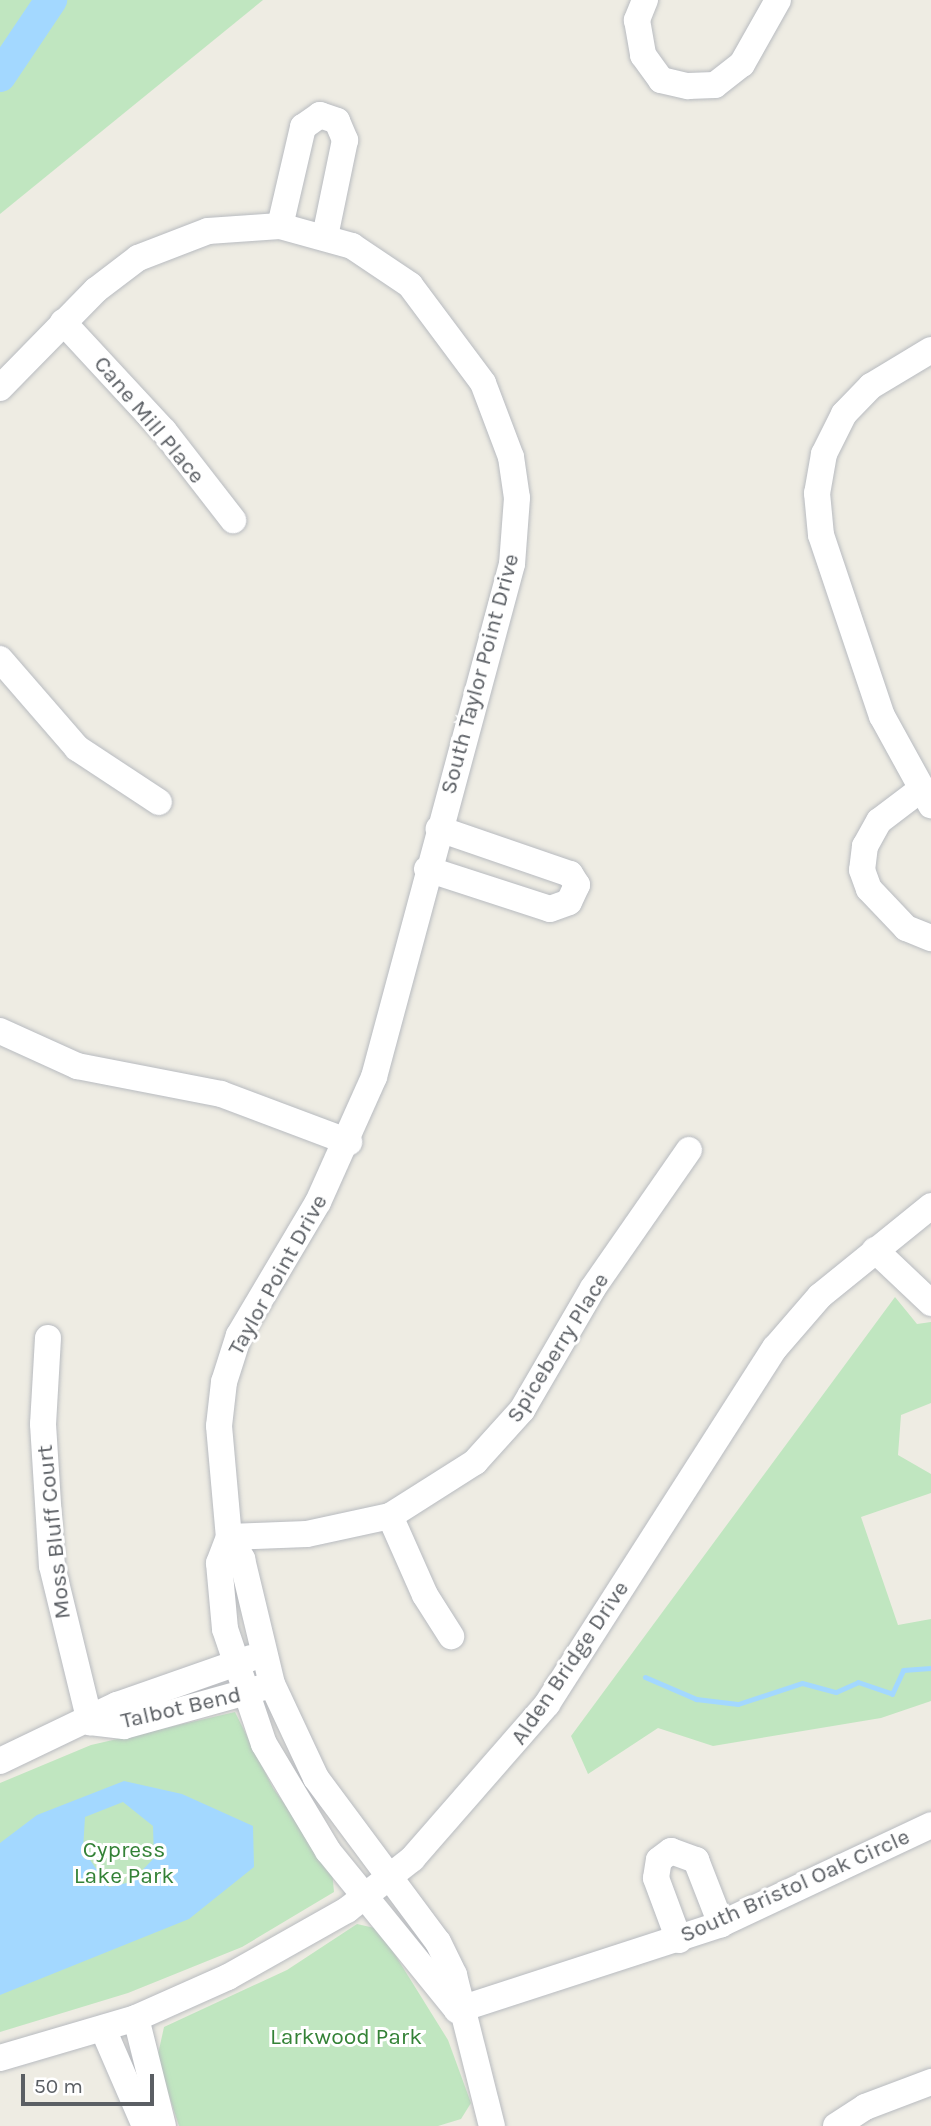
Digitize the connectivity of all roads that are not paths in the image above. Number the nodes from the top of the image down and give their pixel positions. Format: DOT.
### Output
graph roads {
  1 [pos="645,0"];
  2 [pos="778,0"];
  3 [pos="280,226"];
  4 [pos="325,237"];
  5 [pos="63,322"];
  6 [pos="931,350"];
  7 [pos="0,388"];
  8 [pos="233,520"];
  9 [pos="0,659"];
  10 [pos="925,797"];
  11 [pos="159,802"];
  12 [pos="439,829"];
  13 [pos="427,869"];
  14 [pos="931,939"];
  15 [pos="0,1031"];
  16 [pos="349,1142"];
  17 [pos="689,1150"];
  18 [pos="931,1206"];
  19 [pos="876,1250"];
  20 [pos="931,1303"];
  21 [pos="48,1338"];
  22 [pos="390,1516"];
  23 [pos="229,1537"];
  24 [pos="451,1636"];
  25 [pos="263,1655"];
  26 [pos="234,1663"];
  27 [pos="272,1684"];
  28 [pos="244,1693"];
  29 [pos="90,1722"];
  30 [pos="0,1761"];
  31 [pos="931,1825"];
  32 [pos="391,1877"];
  33 [pos="364,1897"];
  34 [pos="721,1924"];
  35 [pos="679,1940"];
  36 [pos="457,2010"];
  37 [pos="136,2018"];
  38 [pos="103,2029"];
  39 [pos="0,2058"];
  40 [pos="931,2082"];
  41 [pos="486,2125"];
  42 [pos="145,2126"];
  43 [pos="163,2126"];
  44 [pos="836,2126"];
  1 -- 2 [label="street"];
  3 -- 4 [label="street, South Taylor Point Drive"];
  3 -- 4 [label="street"];
  3 -- 5 [label="street, South Taylor Point Drive"];
  4 -- 12 [label="street, South Taylor Point Drive"];
  5 -- 7 [label="street, South Taylor Point Drive"];
  5 -- 8 [label="street, Cane Mill Place"];
  6 -- 10 [label="street"];
  9 -- 11 [label="street"];
  10 -- 14 [label="street"];
  12 -- 13 [label="street, South Taylor Point Drive"];
  12 -- 13 [label="street"];
  13 -- 16 [label="street, South Taylor Point Drive"];
  15 -- 16 [label="street"];
  16 -- 23 [label="street, Taylor Point Drive"];
  17 -- 22 [label="street, Spiceberry Place"];
  18 -- 19 [label="street, Alden Bridge Drive"];
  19 -- 20 [label="street"];
  19 -- 32 [label="street, Alden Bridge Drive"];
  21 -- 29 [label="street, Moss Bluff Court"];
  22 -- 23 [label="street, Spiceberry Place"];
  22 -- 24 [label="street"];
  23 -- 25 [label="street, Taylor Point Drive"];
  23 -- 26 [label="street, Taylor Point Drive"];
  25 -- 26 [label="street, Talbot Bend"];
  25 -- 27 [label="street, Taylor Point Drive"];
  26 -- 28 [label="street, Taylor Point Drive"];
  26 -- 29 [label="street, Talbot Bend"];
  27 -- 28 [label="street, Talbot Bend"];
  27 -- 32 [label="street, Taylor Point Drive"];
  28 -- 29 [label="street, Talbot Bend"];
  28 -- 33 [label="street, Taylor Point Drive"];
  29 -- 30 [label="street, Talbot Bend"];
  31 -- 34 [label="street, South Bristol Oak Circle"];
  32 -- 33 [label="street, Alden Bridge Drive"];
  32 -- 36 [label="street, Taylor Point Drive"];
  33 -- 36 [label="street, Taylor Point Drive"];
  33 -- 37 [label="street, Alden Bridge Drive"];
  34 -- 35 [label="street, South Bristol Oak Circle"];
  34 -- 35 [label="street"];
  35 -- 36 [label="street, South Bristol Oak Circle"];
  36 -- 41 [label="street"];
  37 -- 38 [label="street, Alden Bridge Drive"];
  37 -- 43 [label="street"];
  38 -- 39 [label="street, Alden Bridge Drive"];
  38 -- 42 [label="street"];
  40 -- 44 [label="street"];
}
